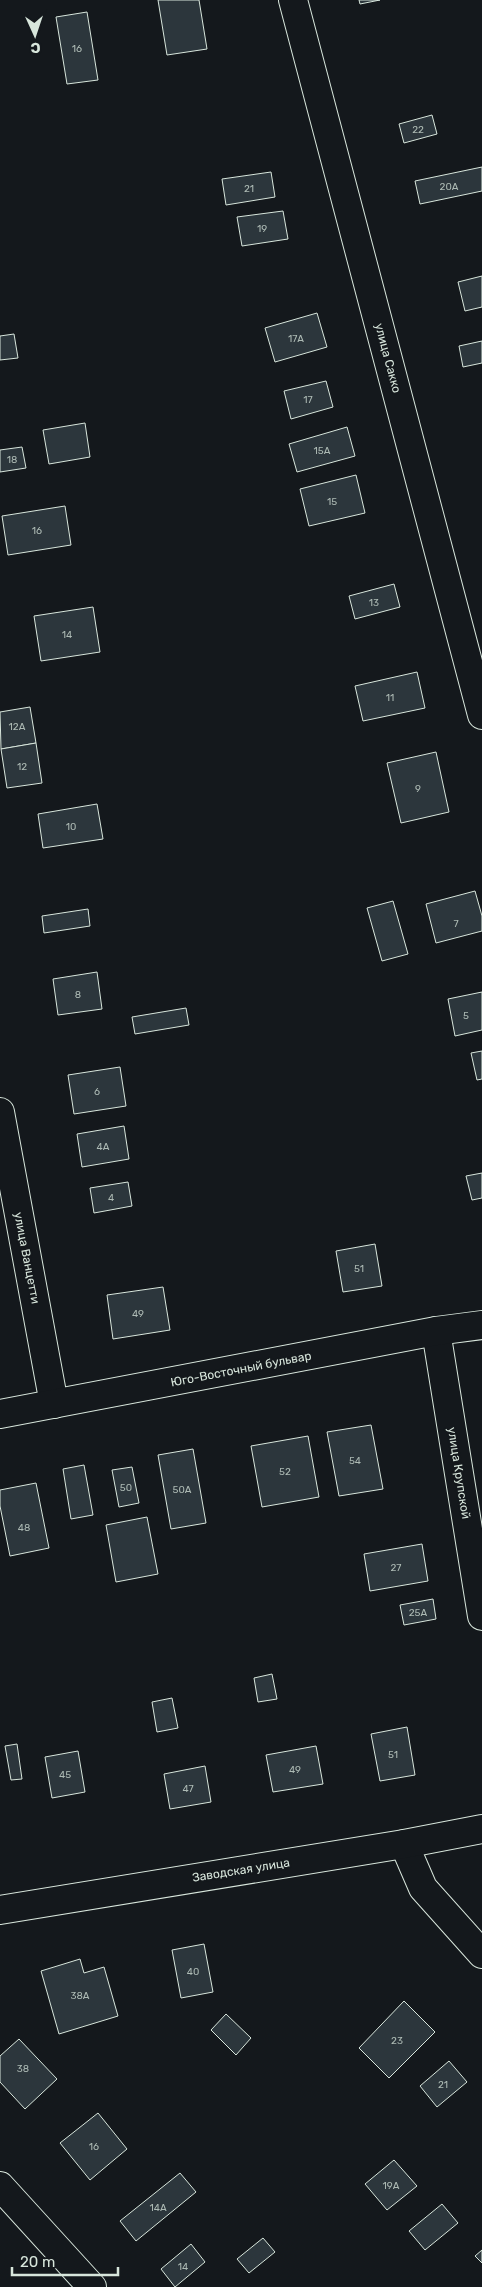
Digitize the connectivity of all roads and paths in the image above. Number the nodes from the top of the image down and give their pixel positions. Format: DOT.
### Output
graph roads {
  1 [pos="293,0"];
  2 [pos="482,716"];
  3 [pos="0,1112"];
  4 [pos="482,1325"];
  5 [pos="436,1331"];
  6 [pos="54,1404"];
  7 [pos="0,1414"];
  8 [pos="482,1616"];
  9 [pos="482,1829"];
  10 [pos="404,1844"];
  11 [pos="0,1910"];
  12 [pos="482,1954"];
  13 [pos="0,2186"];
  14 [pos="92,2287"];
  1 -- 2 [label="street, улица Сакко"];
  3 -- 6 [label="street, улица Ванцетти"];
  4 -- 5 [label="street, Юго-Восточный бульвар"];
  5 -- 6 [label="street, Юго-Восточный бульвар"];
  5 -- 8 [label="street, улица Крупской"];
  6 -- 7 [label="street, Юго-Восточный бульвар"];
  9 -- 10 [label="street, Заводская улица"];
  10 -- 11 [label="street, Заводская улица"];
  10 -- 12 [label="street"];
  13 -- 14 [label="street"];
}
